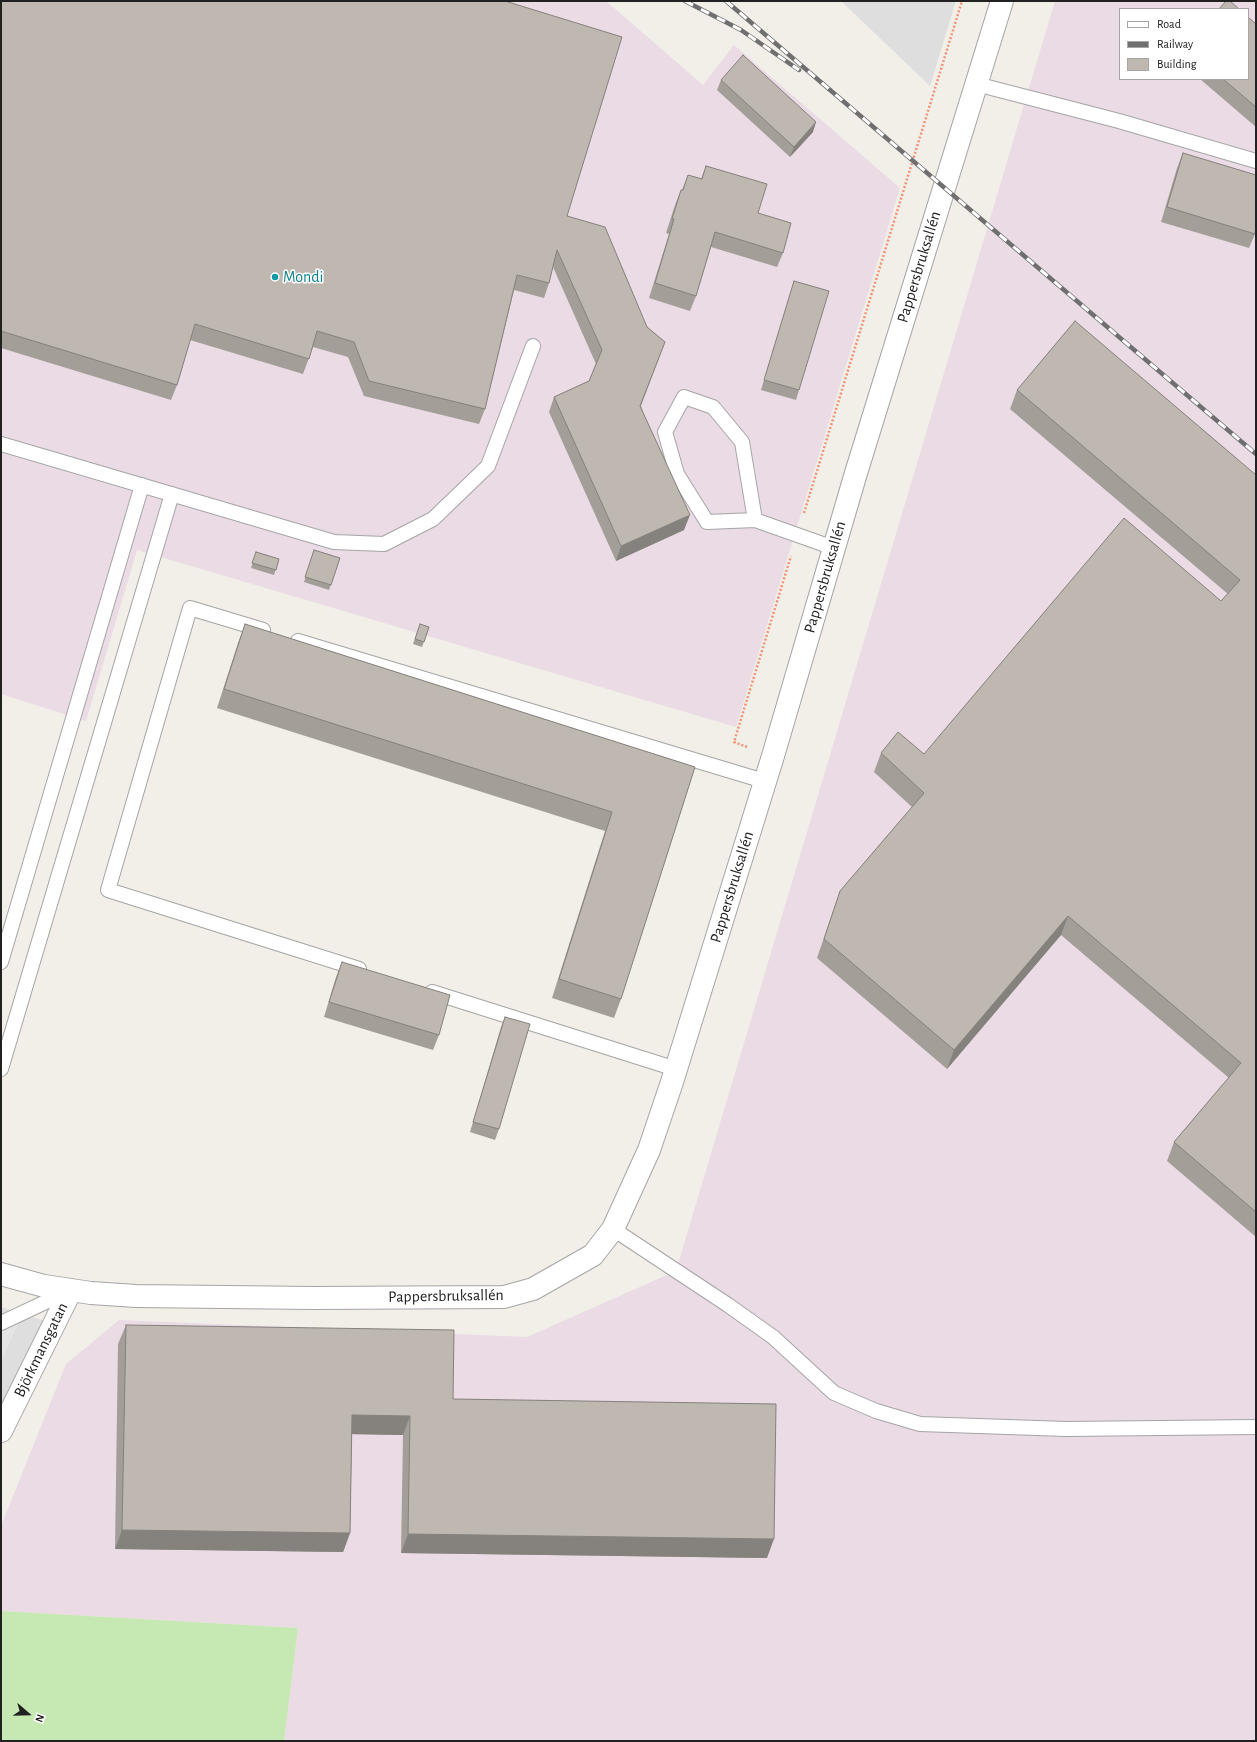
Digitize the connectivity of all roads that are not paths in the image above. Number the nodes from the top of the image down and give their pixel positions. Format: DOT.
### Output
graph roads {
  1 [pos="1002,1"];
  2 [pos="976,84"];
  3 [pos="1256,161"];
  4 [pos="532,346"];
  5 [pos="1,444"];
  6 [pos="142,485"];
  7 [pos="172,494"];
  8 [pos="755,520"];
  9 [pos="834,548"];
  10 [pos="273,633"];
  11 [pos="288,638"];
  12 [pos="764,781"];
  13 [pos="1,962"];
  14 [pos="373,974"];
  15 [pos="418,988"];
  16 [pos="1,1069"];
  17 [pos="676,1069"];
  18 [pos="613,1229"];
  19 [pos="1,1274"];
  20 [pos="71,1290"];
  21 [pos="1,1323"];
  22 [pos="1256,1427"];
  23 [pos="1,1431"];
  1 -- 2 [label="street, Pappersbruksallén"];
  2 -- 3 [label="lane"];
  2 -- 9 [label="street, Pappersbruksallén"];
  4 -- 7 [label="lane"];
  5 -- 6 [label="lane"];
  6 -- 7 [label="lane"];
  6 -- 13 [label="lane"];
  7 -- 16 [label="lane"];
  8 -- 8 [label="lane"];
  8 -- 9 [label="lane"];
  9 -- 12 [label="street, Pappersbruksallén"];
  10 -- 14 [label="lane"];
  11 -- 12 [label="lane"];
  12 -- 17 [label="street, Pappersbruksallén"];
  15 -- 17 [label="lane"];
  17 -- 18 [label="street, Pappersbruksallén"];
  18 -- 20 [label="street, Pappersbruksallén"];
  18 -- 22 [label="lane"];
  19 -- 20 [label="street, Pappersbruksallén"];
  20 -- 21 [label="lane"];
  20 -- 23 [label="street, Björkmansgatan"];
}
